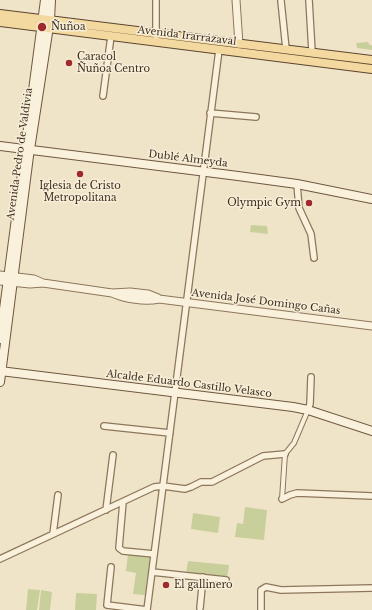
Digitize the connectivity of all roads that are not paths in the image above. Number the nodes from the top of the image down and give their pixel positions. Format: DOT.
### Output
graph roads {
  1 [pos="45,0"];
  2 [pos="52,0"];
  3 [pos="156,0"];
  4 [pos="236,0"];
  5 [pos="309,0"];
  6 [pos="281,1"];
  7 [pos="0,14"];
  8 [pos="0,22"];
  9 [pos="46,24"];
  10 [pos="111,36"];
  11 [pos="155,38"];
  12 [pos="239,44"];
  13 [pos="286,49"];
  14 [pos="219,50"];
  15 [pos="230,51"];
  16 [pos="312,52"];
  17 [pos="372,60"];
  18 [pos="372,69"];
  19 [pos="103,96"];
  20 [pos="210,113"];
  21 [pos="256,117"];
  22 [pos="0,146"];
  23 [pos="27,149"];
  24 [pos="203,171"];
  25 [pos="297,184"];
  26 [pos="372,199"];
  27 [pos="314,258"];
  28 [pos="7,279"];
  29 [pos="186,302"];
  30 [pos="372,325"];
  31 [pos="0,338"];
  32 [pos="1,371"];
  33 [pos="311,377"];
  34 [pos="0,382"];
  35 [pos="175,393"];
  36 [pos="308,410"];
  37 [pos="104,426"];
  38 [pos="372,431"];
  39 [pos="170,433"];
  40 [pos="285,454"];
  41 [pos="113,455"];
  42 [pos="163,486"];
  43 [pos="58,495"];
  44 [pos="372,496"];
  45 [pos="282,499"];
  46 [pos="123,502"];
  47 [pos="106,510"];
  48 [pos="53,534"];
  49 [pos="154,554"];
  50 [pos="0,558"];
  51 [pos="111,568"];
  52 [pos="152,572"];
  53 [pos="203,578"];
  54 [pos="226,580"];
  55 [pos="372,588"];
  56 [pos="200,608"];
  57 [pos="147,610"];
  58 [pos="262,610"];
  1 -- 9 [label="main road, Avenida Pedro de Valdivia"];
  2 -- 9 [label="main road, Avenida Pedro de Valdivia"];
  3 -- 11 [label="street"];
  4 -- 12 [label="street"];
  5 -- 16 [label="street"];
  6 -- 13 [label="street"];
  7 -- 9 [label="main road, Avenida Irarrázaval"];
  8 -- 9 [label="main road, Avenida Irarrázaval"];
  9 -- 10 [label="main road, Avenida Irarrázaval"];
  9 -- 11 [label="main road, Avenida Irarrázaval"];
  9 -- 23 [label="main road, Avenida Pedro de Valdivia"];
  10 -- 11 [label="main road, Avenida Irarrázaval"];
  10 -- 19 [label="street"];
  11 -- 12 [label="main road, Avenida Irarrázaval"];
  11 -- 14 [label="main road, Avenida Irarrázaval"];
  12 -- 13 [label="main road, Avenida Irarrázaval"];
  12 -- 15 [label="main road"];
  13 -- 16 [label="main road, Avenida Irarrázaval"];
  14 -- 15 [label="main road, Avenida Irarrázaval"];
  14 -- 20 [label="street"];
  15 -- 18 [label="main road, Avenida Irarrázaval"];
  16 -- 17 [label="main road, Avenida Irarrázaval"];
  20 -- 21 [label="street"];
  20 -- 24 [label="street"];
  22 -- 23 [label="main road, Dublé Almeyda"];
  23 -- 24 [label="main road, Dublé Almeyda"];
  23 -- 28 [label="main road, Avenida Pedro de Valdivia"];
  24 -- 25 [label="main road, Dublé Almeyda"];
  24 -- 29 [label="street"];
  25 -- 26 [label="main road, Dublé Almeyda"];
  25 -- 27 [label="street"];
  28 -- 29 [label="street, Avenida José Domingo Cañas"];
  28 -- 31 [label="main road, Avenida Pedro de Valdivia"];
  28 -- 32 [label="main road, Avenida Pedro de Valdivia"];
  29 -- 30 [label="street, Avenida José Domingo Cañas"];
  29 -- 35 [label="street"];
  32 -- 34 [label="main road, Avenida Pedro de Valdivia"];
  32 -- 35 [label="main road, Alcalde Eduardo Castillo Velasco"];
  33 -- 36 [label="street"];
  35 -- 36 [label="main road, Alcalde Eduardo Castillo Velasco"];
  35 -- 39 [label="street"];
  36 -- 38 [label="main road, Alcalde Eduardo Castillo Velasco"];
  36 -- 40 [label="street"];
  37 -- 39 [label="street"];
  39 -- 42 [label="street"];
  40 -- 42 [label="street"];
  40 -- 45 [label="street"];
  41 -- 47 [label="street"];
  42 -- 46 [label="street"];
  42 -- 49 [label="street"];
  43 -- 48 [label="street"];
  44 -- 45 [label="street"];
  46 -- 47 [label="street"];
  46 -- 49 [label="street"];
  47 -- 48 [label="street"];
  48 -- 50 [label="street"];
  49 -- 52 [label="street"];
  51 -- 57 [label="street"];
  52 -- 53 [label="street"];
  52 -- 57 [label="street"];
  53 -- 54 [label="street"];
  53 -- 56 [label="street"];
  55 -- 58 [label="street"];
}
